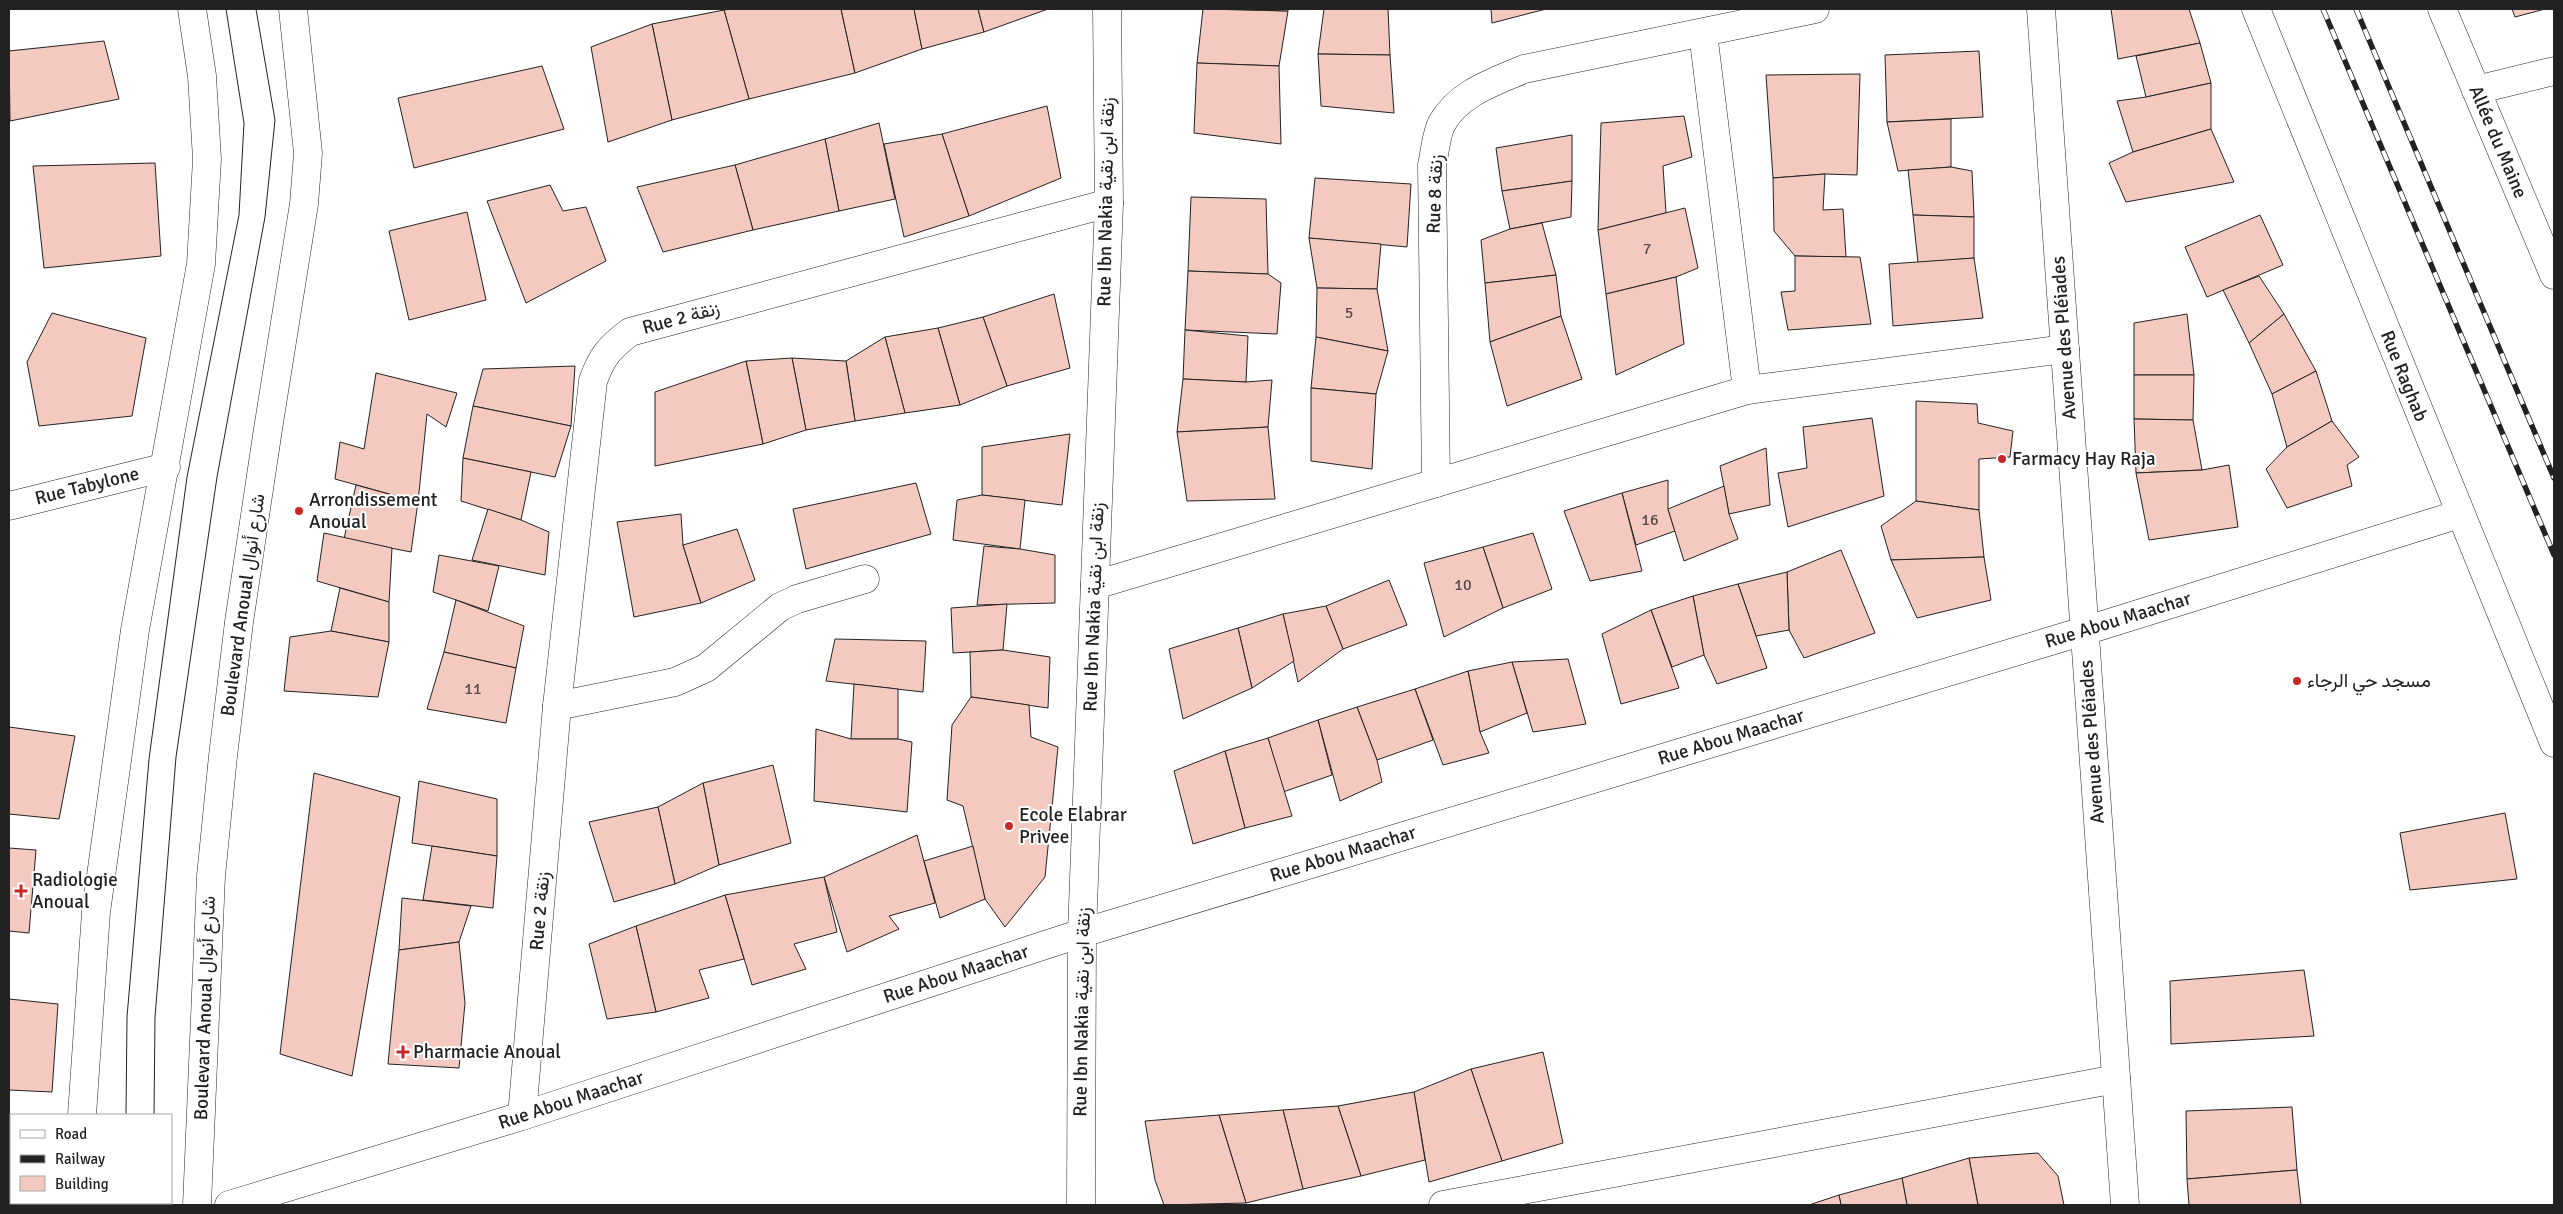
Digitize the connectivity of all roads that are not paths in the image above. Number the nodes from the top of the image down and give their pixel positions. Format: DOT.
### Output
graph roads {
  1 [pos="192,9"];
  2 [pos="293,9"];
  3 [pos="1107,9"];
  4 [pos="1815,9"];
  5 [pos="2041,9"];
  6 [pos="2256,9"];
  7 [pos="2442,9"];
  8 [pos="1704,33"];
  9 [pos="2554,71"];
  10 [pos="2476,90"];
  11 [pos="1109,203"];
  12 [pos="2554,275"];
  13 [pos="2065,349"];
  14 [pos="1747,390"];
  15 [pos="166,467"];
  16 [pos="1436,483"];
  17 [pos="9,506"];
  18 [pos="2460,514"];
  19 [pos="865,579"];
  20 [pos="1096,585"];
  21 [pos="2084,631"];
  22 [pos="557,706"];
  23 [pos="2554,743"];
  24 [pos="1082,933"];
  25 [pos="2116,1079"];
  26 [pos="82,1114"];
  27 [pos="522,1116"];
  28 [pos="197,1205"];
  29 [pos="229,1205"];
  30 [pos="1081,1205"];
  31 [pos="1443,1205"];
  32 [pos="2125,1205"];
  1 -- 15 [label="street"];
  2 -- 28 [label="street, Boulevard Anoual شارع أنوال"];
  3 -- 11 [label="street, Rue Ibn Nakia زنقة ابن نقية"];
  4 -- 8 [label="street, Rue 8 زنقة"];
  5 -- 13 [label="street, Avenue des Pléiades"];
  6 -- 18 [label="street, Rue Raghab"];
  7 -- 10 [label="street, Allée du Maine"];
  8 -- 14 [label="street"];
  8 -- 16 [label="street, Rue 8 زنقة"];
  9 -- 10 [label="street"];
  10 -- 12 [label="street, Allée du Maine"];
  11 -- 20 [label="street, Rue Ibn Nakia زنقة ابن نقية"];
  11 -- 22 [label="street, Rue 2 زنقة"];
  13 -- 14 [label="street"];
  13 -- 21 [label="street, Avenue des Pléiades"];
  14 -- 16 [label="street"];
  15 -- 17 [label="street, Rue Tabylone"];
  15 -- 26 [label="street"];
  16 -- 20 [label="street"];
  18 -- 21 [label="street, Rue Abou Maachar"];
  18 -- 23 [label="street, Rue Raghab"];
  19 -- 22 [label="street"];
  20 -- 24 [label="street, Rue Ibn Nakia زنقة ابن نقية"];
  21 -- 24 [label="street, Rue Abou Maachar"];
  21 -- 25 [label="street, Avenue des Pléiades"];
  22 -- 27 [label="street, Rue 2 زنقة"];
  24 -- 27 [label="street, Rue Abou Maachar"];
  24 -- 30 [label="street, Rue Ibn Nakia زنقة ابن نقية"];
  25 -- 31 [label="street"];
  25 -- 32 [label="street, Avenue des Pléiades"];
  27 -- 29 [label="street, Rue Abou Maachar"];
}
